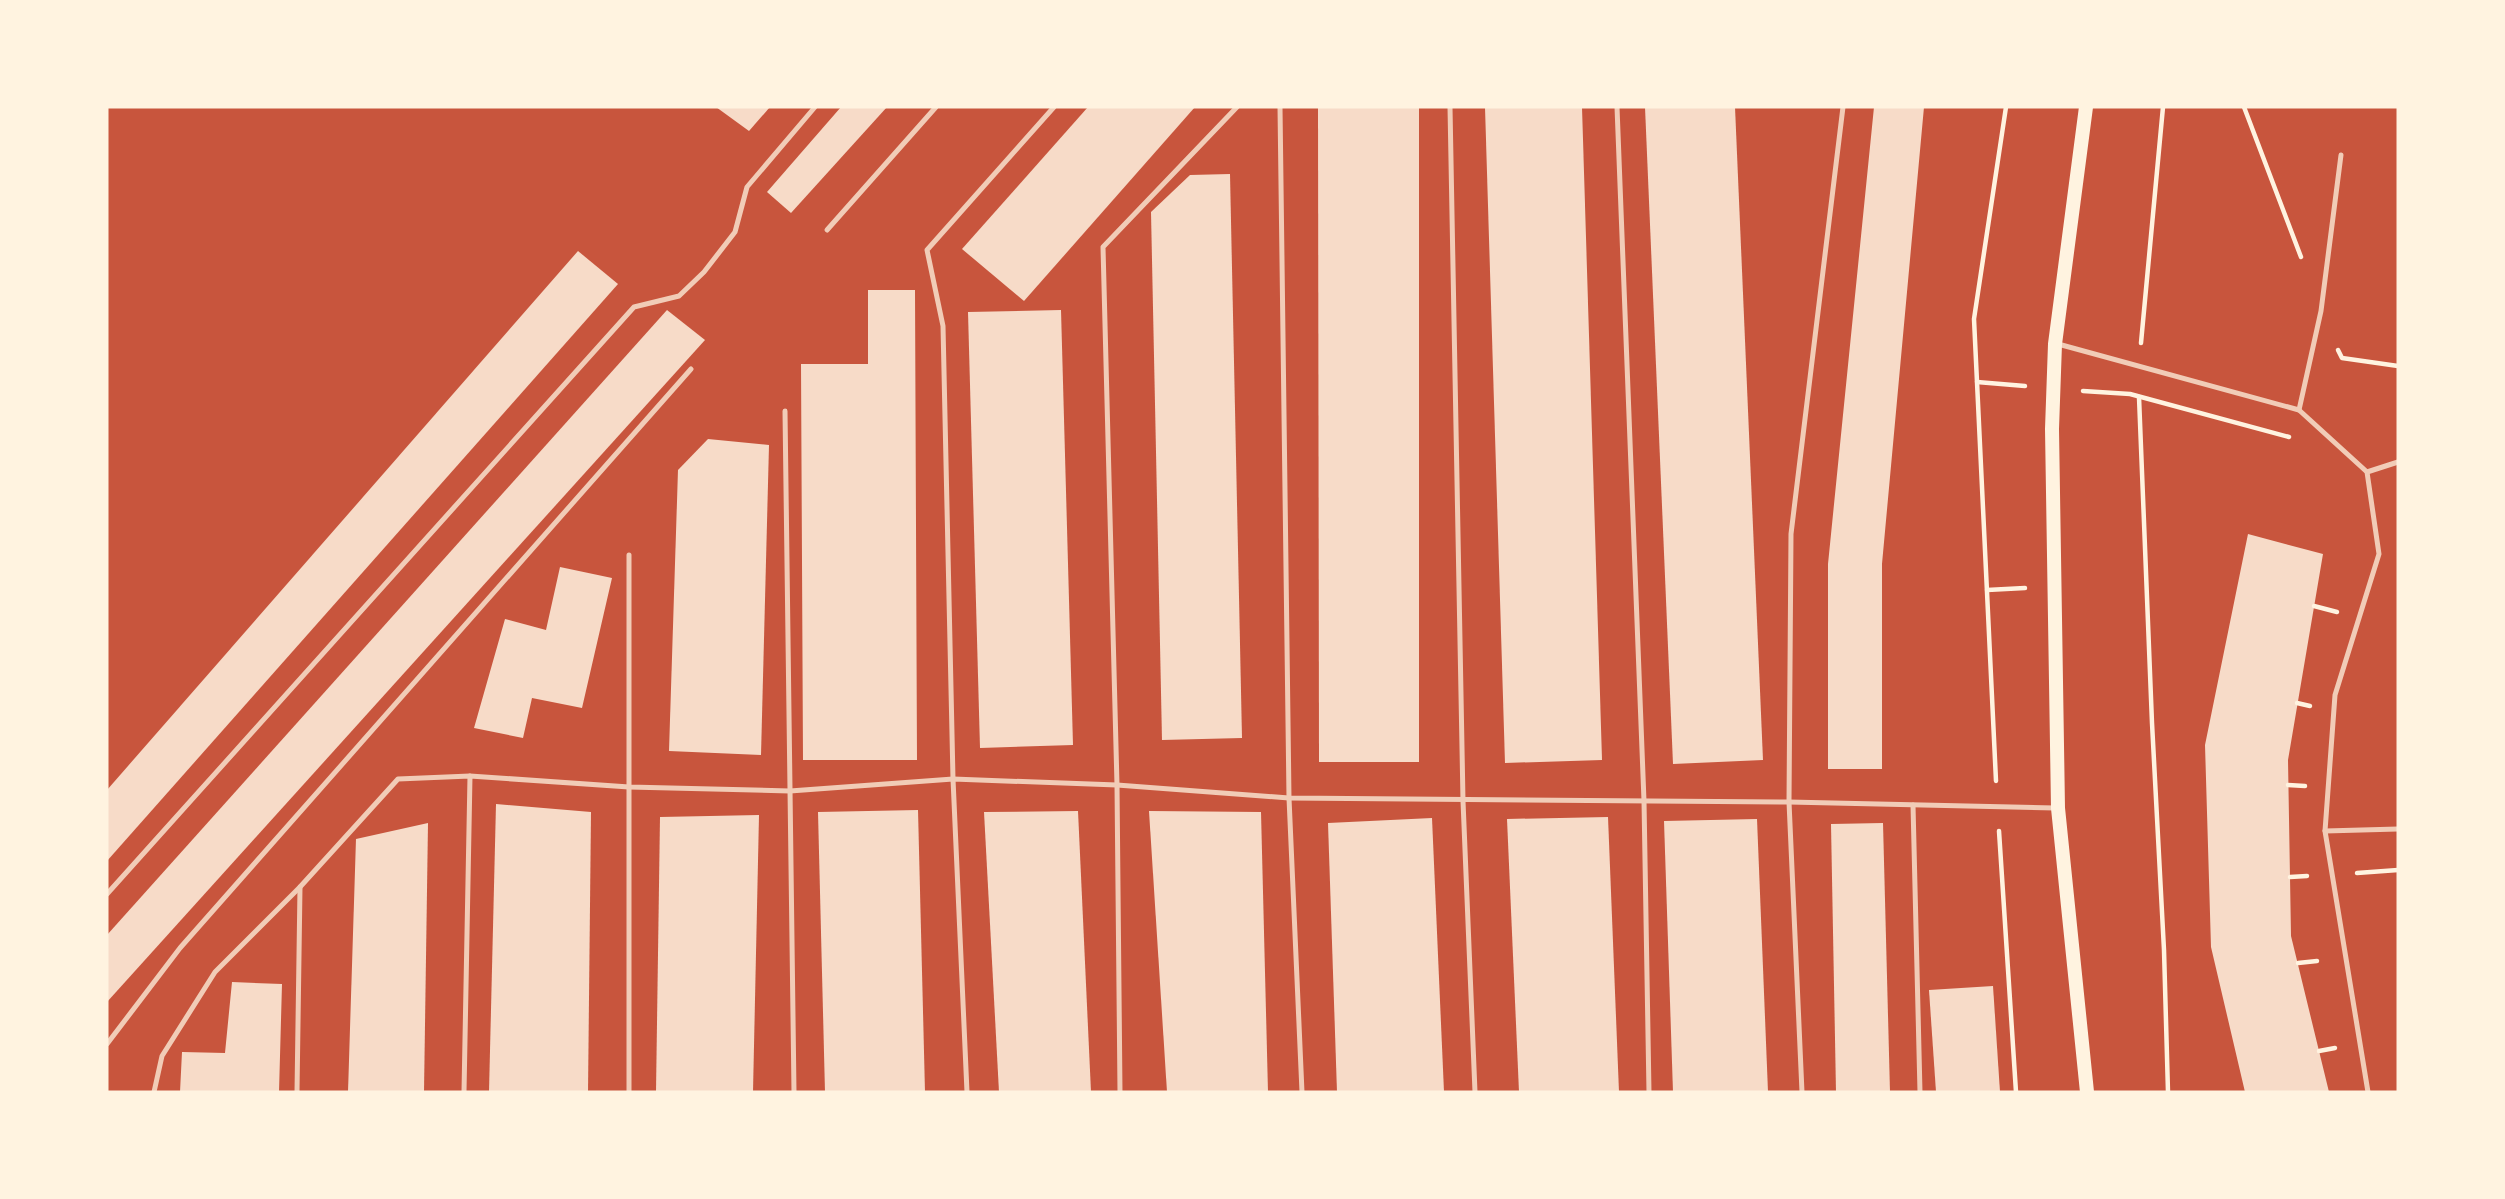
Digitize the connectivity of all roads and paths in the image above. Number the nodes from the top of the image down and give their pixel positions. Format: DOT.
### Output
graph roads {
  1 [pos="815,107"];
  2 [pos="936,107"];
  3 [pos="1054,107"];
  4 [pos="1237,107"];
  5 [pos="1280,107"];
  6 [pos="1450,107"];
  7 [pos="1617,107"];
  8 [pos="2007,107"];
  9 [pos="2086,107"];
  10 [pos="2163,107"];
  11 [pos="1842,108"];
  12 [pos="2341,155"];
  13 [pos="827,230"];
  14 [pos="2055,344"];
  15 [pos="2139,365"];
  16 [pos="691,369"];
  17 [pos="2299,410"];
  18 [pos="785,411"];
  19 [pos="2398,462"];
  20 [pos="2367,472"];
  21 [pos="629,555"];
  22 [pos="2314,606"];
  23 [pos="2339,612"];
  24 [pos="470,776"];
  25 [pos="953,779"];
  26 [pos="1117,785"];
  27 [pos="2288,785"];
  28 [pos="629,787"];
  29 [pos="2307,787"];
  30 [pos="790,791"];
  31 [pos="1289,798"];
  32 [pos="1462,801"];
  33 [pos="1644,801"];
  34 [pos="1789,802"];
  35 [pos="1913,805"];
  36 [pos="1997,807"];
  37 [pos="2059,808"];
  38 [pos="2398,829"];
  39 [pos="2325,831"];
  40 [pos="2312,876"];
  41 [pos="2290,877"];
  42 [pos="300,887"];
  43 [pos="107,894"];
  44 [pos="2317,961"];
  45 [pos="2298,963"];
  46 [pos="107,1044"];
  47 [pos="2341,1048"];
  48 [pos="2319,1051"];
  49 [pos="154,1092"];
  50 [pos="297,1092"];
  51 [pos="464,1092"];
  52 [pos="629,1092"];
  53 [pos="794,1092"];
  54 [pos="967,1092"];
  55 [pos="1121,1092"];
  56 [pos="1302,1092"];
  57 [pos="1475,1092"];
  58 [pos="1649,1092"];
  59 [pos="1802,1092"];
  60 [pos="1920,1092"];
  61 [pos="2016,1092"];
  62 [pos="2087,1092"];
  63 [pos="2168,1092"];
  64 [pos="2368,1092"];
  1 -- 43 [label="lane"];
  2 -- 13 [label="lane"];
  3 -- 25 [label="lane"];
  4 -- 26 [label="lane"];
  5 -- 31 [label="lane"];
  6 -- 32 [label="lane"];
  7 -- 33 [label="lane"];
  8 -- 36 [label="path"];
  9 -- 14 [label="main road"];
  10 -- 15 [label="path"];
  11 -- 34 [label="lane"];
  12 -- 17 [label="lane"];
  14 -- 15 [label="lane"];
  14 -- 37 [label="main road"];
  15 -- 17 [label="lane"];
  15 -- 63 [label="path"];
  16 -- 46 [label="lane"];
  17 -- 20 [label="lane"];
  18 -- 30 [label="lane"];
  19 -- 20 [label="lane"];
  20 -- 39 [label="lane"];
  21 -- 28 [label="lane"];
  22 -- 23 [label="path"];
  24 -- 28 [label="lane"];
  24 -- 42 [label="lane"];
  24 -- 51 [label="lane"];
  25 -- 26 [label="lane"];
  25 -- 30 [label="lane"];
  25 -- 54 [label="lane"];
  26 -- 31 [label="lane"];
  26 -- 55 [label="lane"];
  27 -- 29 [label="path"];
  28 -- 30 [label="lane"];
  28 -- 52 [label="lane"];
  30 -- 53 [label="lane"];
  31 -- 32 [label="lane"];
  31 -- 56 [label="lane"];
  32 -- 33 [label="lane"];
  32 -- 57 [label="lane"];
  33 -- 34 [label="lane"];
  33 -- 58 [label="lane"];
  34 -- 35 [label="lane"];
  34 -- 59 [label="lane"];
  35 -- 36 [label="lane"];
  35 -- 60 [label="lane"];
  36 -- 37 [label="lane"];
  36 -- 61 [label="path"];
  37 -- 62 [label="main road"];
  38 -- 39 [label="lane"];
  39 -- 64 [label="lane"];
  40 -- 41 [label="path"];
  42 -- 49 [label="lane"];
  42 -- 50 [label="lane"];
  44 -- 45 [label="path"];
  47 -- 48 [label="path"];
}
